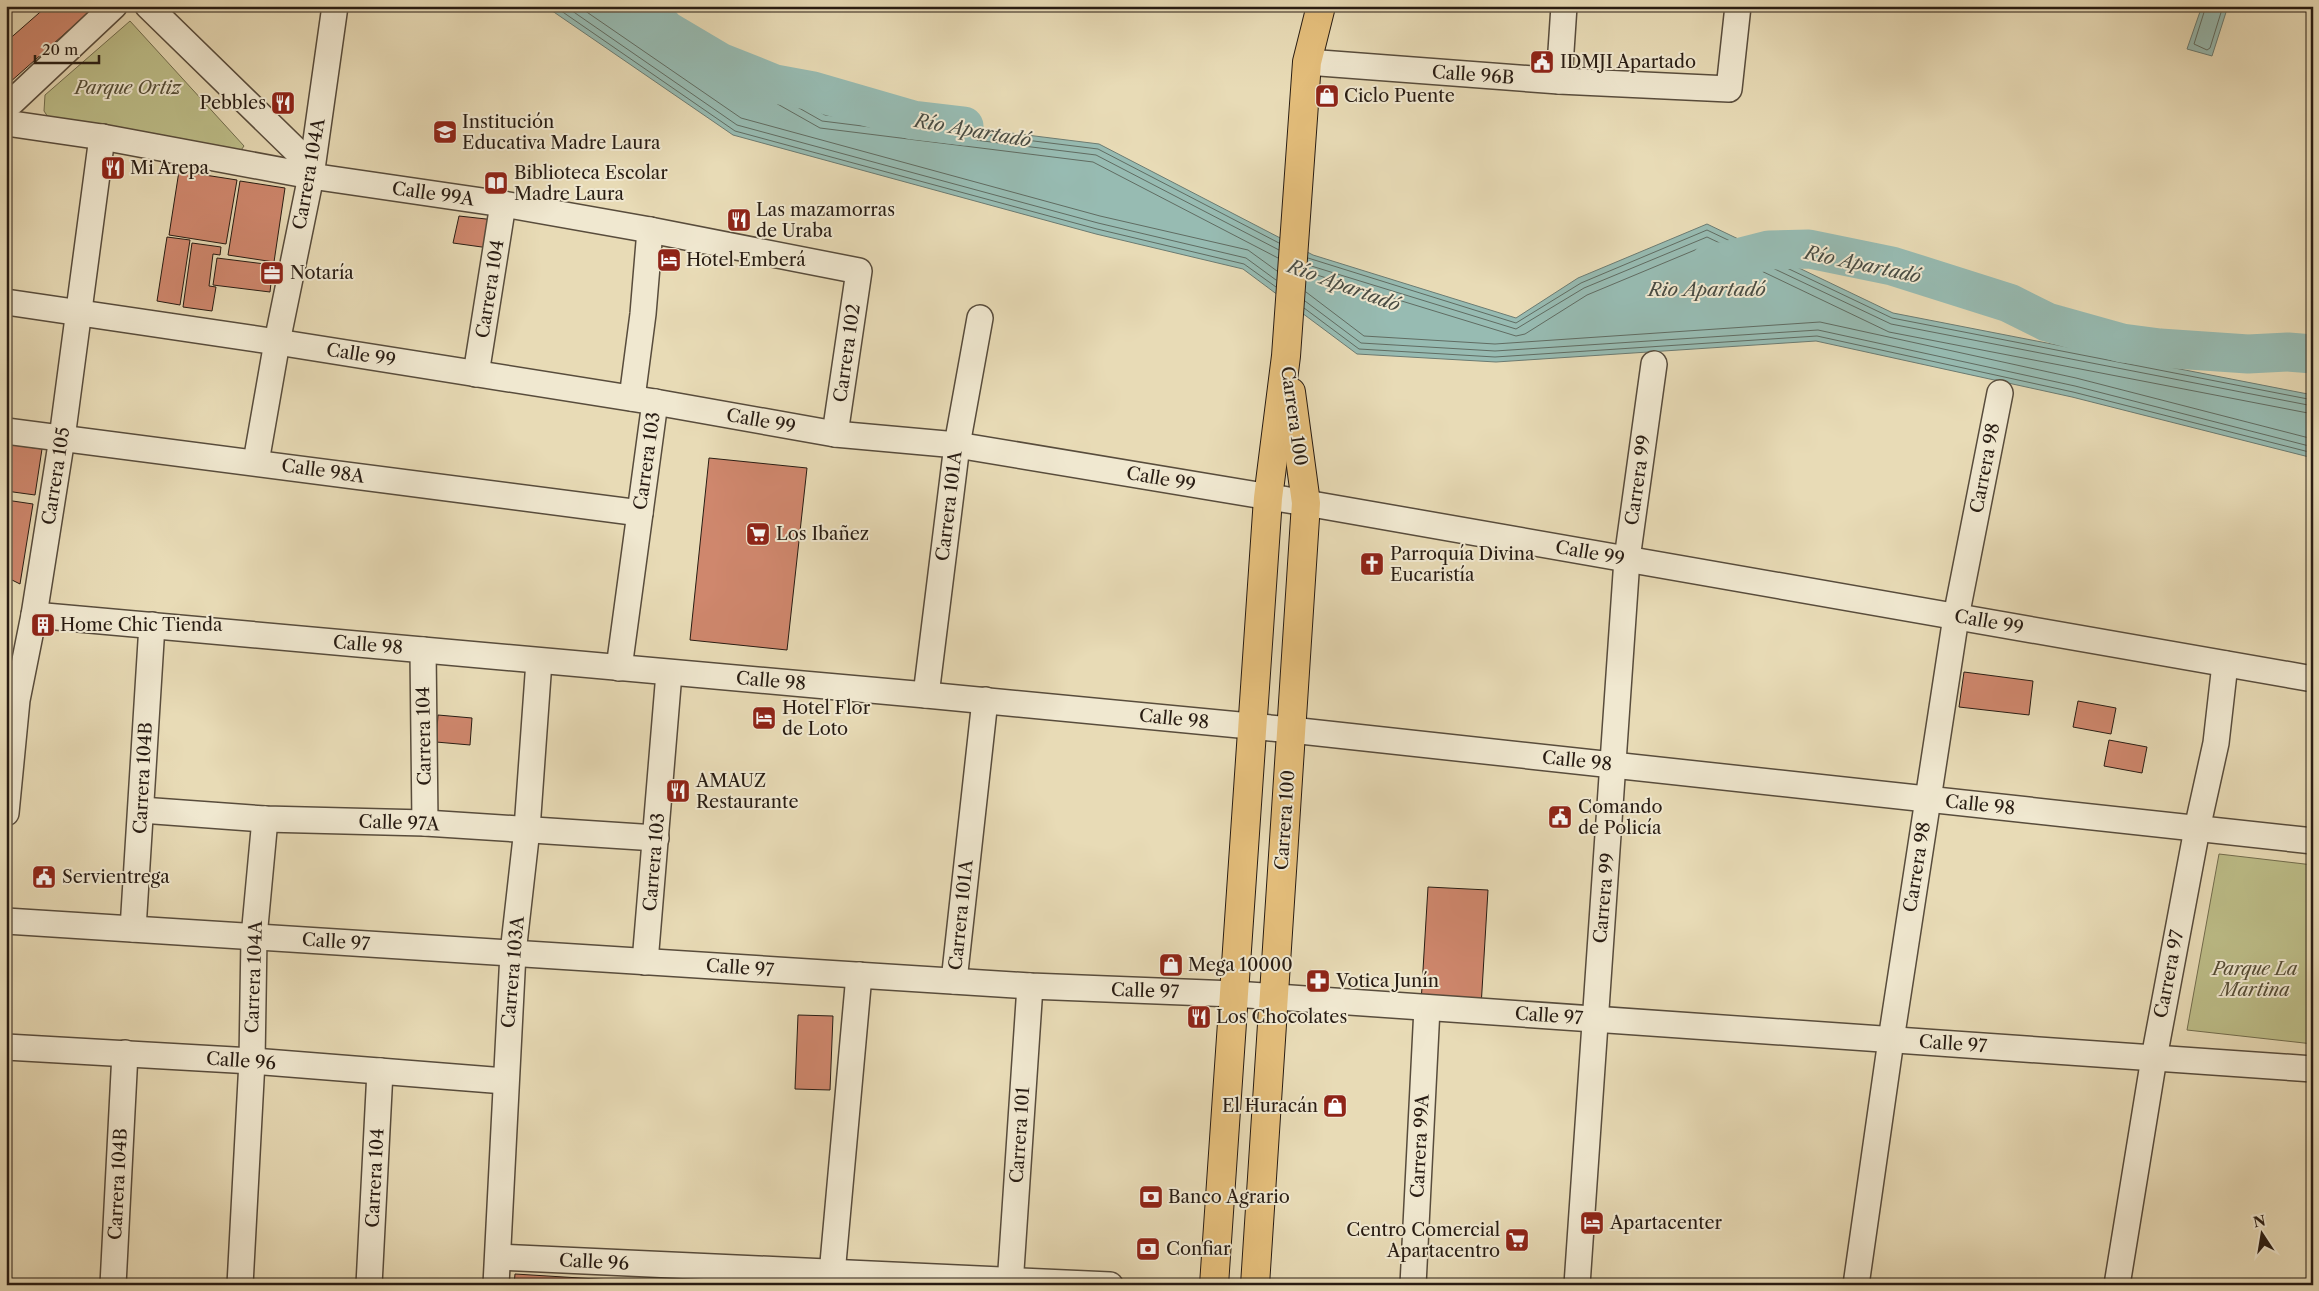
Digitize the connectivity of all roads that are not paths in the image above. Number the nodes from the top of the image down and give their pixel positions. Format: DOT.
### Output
graph roads {
  1 [pos="114,6"];
  2 [pos="148,6"];
  3 [pos="335,6"];
  4 [pos="1302,6"];
  5 [pos="1321,6"];
  6 [pos="1564,6"];
  7 [pos="1738,6"];
  8 [pos="1307,62"];
  9 [pos="1559,81"];
  10 [pos="8,107"];
  11 [pos="102,137"];
  12 [pos="311,171"];
  13 [pos="503,204"];
  14 [pos="650,230"];
  15 [pos="859,271"];
  16 [pos="6,302"];
  17 [pos="80,313"];
  18 [pos="980,318"];
  19 [pos="277,342"];
  20 [pos="1286,356"];
  21 [pos="1654,364"];
  22 [pos="476,374"];
  23 [pos="2000,392"];
  24 [pos="644,400"];
  25 [pos="6,431"];
  26 [pos="835,434"];
  27 [pos="62,438"];
  28 [pos="957,445"];
  29 [pos="256,462"];
  30 [pos="1268,498"];
  31 [pos="1306,503"];
  32 [pos="640,514"];
  33 [pos="1628,559"];
  34 [pos="34,615"];
  35 [pos="1956,617"];
  36 [pos="152,626"];
  37 [pos="423,650"];
  38 [pos="539,661"];
  39 [pos="2224,664"];
  40 [pos="620,668"];
  41 [pos="669,672"];
  42 [pos="2313,679"];
  43 [pos="926,695"];
  44 [pos="11,699"];
  45 [pos="985,700"];
  46 [pos="1252,726"];
  47 [pos="1291,730"];
  48 [pos="1614,765"];
  49 [pos="1927,799"];
  50 [pos="141,810"];
  51 [pos="6,811"];
  52 [pos="265,819"];
  53 [pos="425,823"];
  54 [pos="527,829"];
  55 [pos="2197,829"];
  56 [pos="656,838"];
  57 [pos="2313,841"];
  58 [pos="6,922"];
  59 [pos="133,930"];
  60 [pos="254,937"];
  61 [pos="513,954"];
  62 [pos="645,962"];
  63 [pos="860,976"];
  64 [pos="954,981"];
  65 [pos="1030,986"];
  66 [pos="1234,994"];
  67 [pos="1274,997"];
  68 [pos="1427,1008"];
  69 [pos="1594,1019"];
  70 [pos="1890,1040"];
  71 [pos="6,1047"];
  72 [pos="125,1053"];
  73 [pos="2154,1058"];
  74 [pos="252,1061"];
  75 [pos="2313,1069"];
  76 [pos="380,1071"];
  77 [pos="505,1081"];
  78 [pos="498,1257"];
  79 [pos="670,1275"];
  80 [pos="831,1278"];
  81 [pos="1010,1282"];
  82 [pos="113,1285"];
  83 [pos="240,1285"];
  84 [pos="369,1285"];
  85 [pos="496,1285"];
  86 [pos="1110,1285"];
  87 [pos="1214,1285"];
  88 [pos="1254,1285"];
  89 [pos="1413,1285"];
  90 [pos="1577,1285"];
  91 [pos="1856,1285"];
  92 [pos="2117,1285"];
  1 -- 10 [label="street"];
  2 -- 12 [label="street"];
  3 -- 12 [label="street, Carrera 104A"];
  4 -- 8 [label="main road, Carrera 100"];
  5 -- 8 [label="main road, Carrera 100"];
  6 -- 9 [label="street"];
  7 -- 9 [label="street, Calle 96B"];
  8 -- 9 [label="street, Calle 96B"];
  8 -- 20 [label="main road, Carrera 100"];
  10 -- 11 [label="street, Calle 99A"];
  11 -- 12 [label="street, Calle 99A"];
  11 -- 17 [label="street, Carrera 105"];
  12 -- 13 [label="street, Calle 99A"];
  12 -- 19 [label="street, Carrera 104A"];
  13 -- 14 [label="street, Calle 99A"];
  13 -- 22 [label="street, Carrera 104"];
  14 -- 15 [label="street, Calle 99A"];
  14 -- 24 [label="street, Carrera 103"];
  15 -- 26 [label="street, Carrera 102"];
  16 -- 17 [label="street, Calle 99"];
  17 -- 19 [label="street, Calle 99"];
  17 -- 27 [label="street, Carrera 105"];
  18 -- 28 [label="street, Carrera 101A"];
  19 -- 22 [label="street, Calle 99"];
  19 -- 29 [label="street, Carrera 104A"];
  20 -- 30 [label="main road, Carrera 100"];
  20 -- 31 [label="main road, Carrera 100"];
  21 -- 33 [label="street, Carrera 99"];
  22 -- 24 [label="street, Calle 99"];
  23 -- 35 [label="street, Carrera 98"];
  24 -- 26 [label="street, Calle 99"];
  24 -- 32 [label="street, Carrera 103"];
  25 -- 27 [label="street, Calle 98A"];
  26 -- 28 [label="street, Calle 99"];
  27 -- 29 [label="street, Calle 98A"];
  27 -- 34 [label="street, Carrera 105"];
  28 -- 30 [label="street, Calle 99"];
  28 -- 43 [label="street, Carrera 101A"];
  29 -- 32 [label="street, Calle 98A"];
  30 -- 31 [label="street, Calle 99"];
  30 -- 46 [label="main road, Carrera 100"];
  31 -- 33 [label="street, Calle 99"];
  31 -- 47 [label="main road, Carrera 100"];
  32 -- 40 [label="street, Carrera 103"];
  33 -- 35 [label="street, Calle 99"];
  33 -- 48 [label="street, Carrera 99"];
  34 -- 36 [label="street, Calle 98"];
  34 -- 44 [label="street, Carrera 105"];
  35 -- 39 [label="street, Calle 99"];
  35 -- 49 [label="street, Carrera 98"];
  36 -- 37 [label="street, Calle 98"];
  36 -- 50 [label="street, Carrera 104B"];
  37 -- 38 [label="street, Calle 98"];
  37 -- 53 [label="street, Carrera 104"];
  38 -- 40 [label="street, Calle 98"];
  38 -- 54 [label="street, Carrera 103A"];
  39 -- 42 [label="street, Calle 99"];
  39 -- 55 [label="street, Carrera 97"];
  40 -- 41 [label="street, Calle 98"];
  41 -- 43 [label="street, Calle 98"];
  41 -- 56 [label="street, Carrera 103"];
  43 -- 45 [label="street, Calle 98"];
  44 -- 51 [label="street, Carrera 105"];
  45 -- 46 [label="street, Calle 98"];
  45 -- 64 [label="street, Carrera 101A"];
  46 -- 47 [label="street, Calle 98"];
  46 -- 66 [label="main road, Carrera 100"];
  47 -- 48 [label="street, Calle 98"];
  47 -- 67 [label="main road, Carrera 100"];
  48 -- 49 [label="street, Calle 98"];
  48 -- 69 [label="street, Carrera 99"];
  49 -- 55 [label="street, Calle 98"];
  49 -- 70 [label="street, Carrera 98"];
  50 -- 52 [label="street, Calle 97A"];
  50 -- 59 [label="street, Carrera 104B"];
  52 -- 53 [label="street, Calle 97A"];
  52 -- 60 [label="street, Carrera 104A"];
  53 -- 54 [label="street, Calle 97A"];
  54 -- 56 [label="street, Calle 97A"];
  54 -- 61 [label="street, Carrera 103A"];
  55 -- 57 [label="street, Calle 98"];
  55 -- 73 [label="street, Carrera 97"];
  56 -- 62 [label="street, Carrera 103"];
  58 -- 59 [label="street, Calle 97"];
  59 -- 60 [label="street, Calle 97"];
  60 -- 61 [label="street, Calle 97"];
  60 -- 74 [label="street, Carrera 104A"];
  61 -- 62 [label="street, Calle 97"];
  61 -- 77 [label="street, Carrera 103A"];
  62 -- 63 [label="street, Calle 97"];
  63 -- 64 [label="street, Calle 97"];
  63 -- 80 [label="street"];
  64 -- 65 [label="street, Calle 97"];
  65 -- 66 [label="street, Calle 97"];
  65 -- 81 [label="street, Carrera 101"];
  66 -- 67 [label="street, Calle 97"];
  66 -- 87 [label="main road, Carrera 100"];
  67 -- 68 [label="street, Calle 97"];
  67 -- 88 [label="main road, Carrera 100"];
  68 -- 69 [label="street, Calle 97"];
  68 -- 89 [label="street, Carrera 99A"];
  69 -- 70 [label="street, Calle 97"];
  69 -- 90 [label="street, Carrera 99"];
  70 -- 73 [label="street, Calle 97"];
  70 -- 91 [label="street, Carrera 98"];
  71 -- 72 [label="street, Calle 96"];
  72 -- 74 [label="street, Calle 96"];
  72 -- 82 [label="street, Carrera 104B"];
  73 -- 75 [label="street, Calle 97"];
  73 -- 92 [label="street, Carrera 97"];
  74 -- 76 [label="street, Calle 96"];
  74 -- 83 [label="street, Carrera 104A"];
  76 -- 77 [label="street, Calle 96"];
  76 -- 84 [label="street, Carrera 104"];
  77 -- 78 [label="street, Carrera 103A"];
  78 -- 79 [label="street, Calle 96"];
  78 -- 85 [label="street, Carrera 103A"];
  79 -- 80 [label="street, Calle 96"];
  80 -- 81 [label="street, Calle 96"];
  81 -- 86 [label="street, Calle 96"];
}
